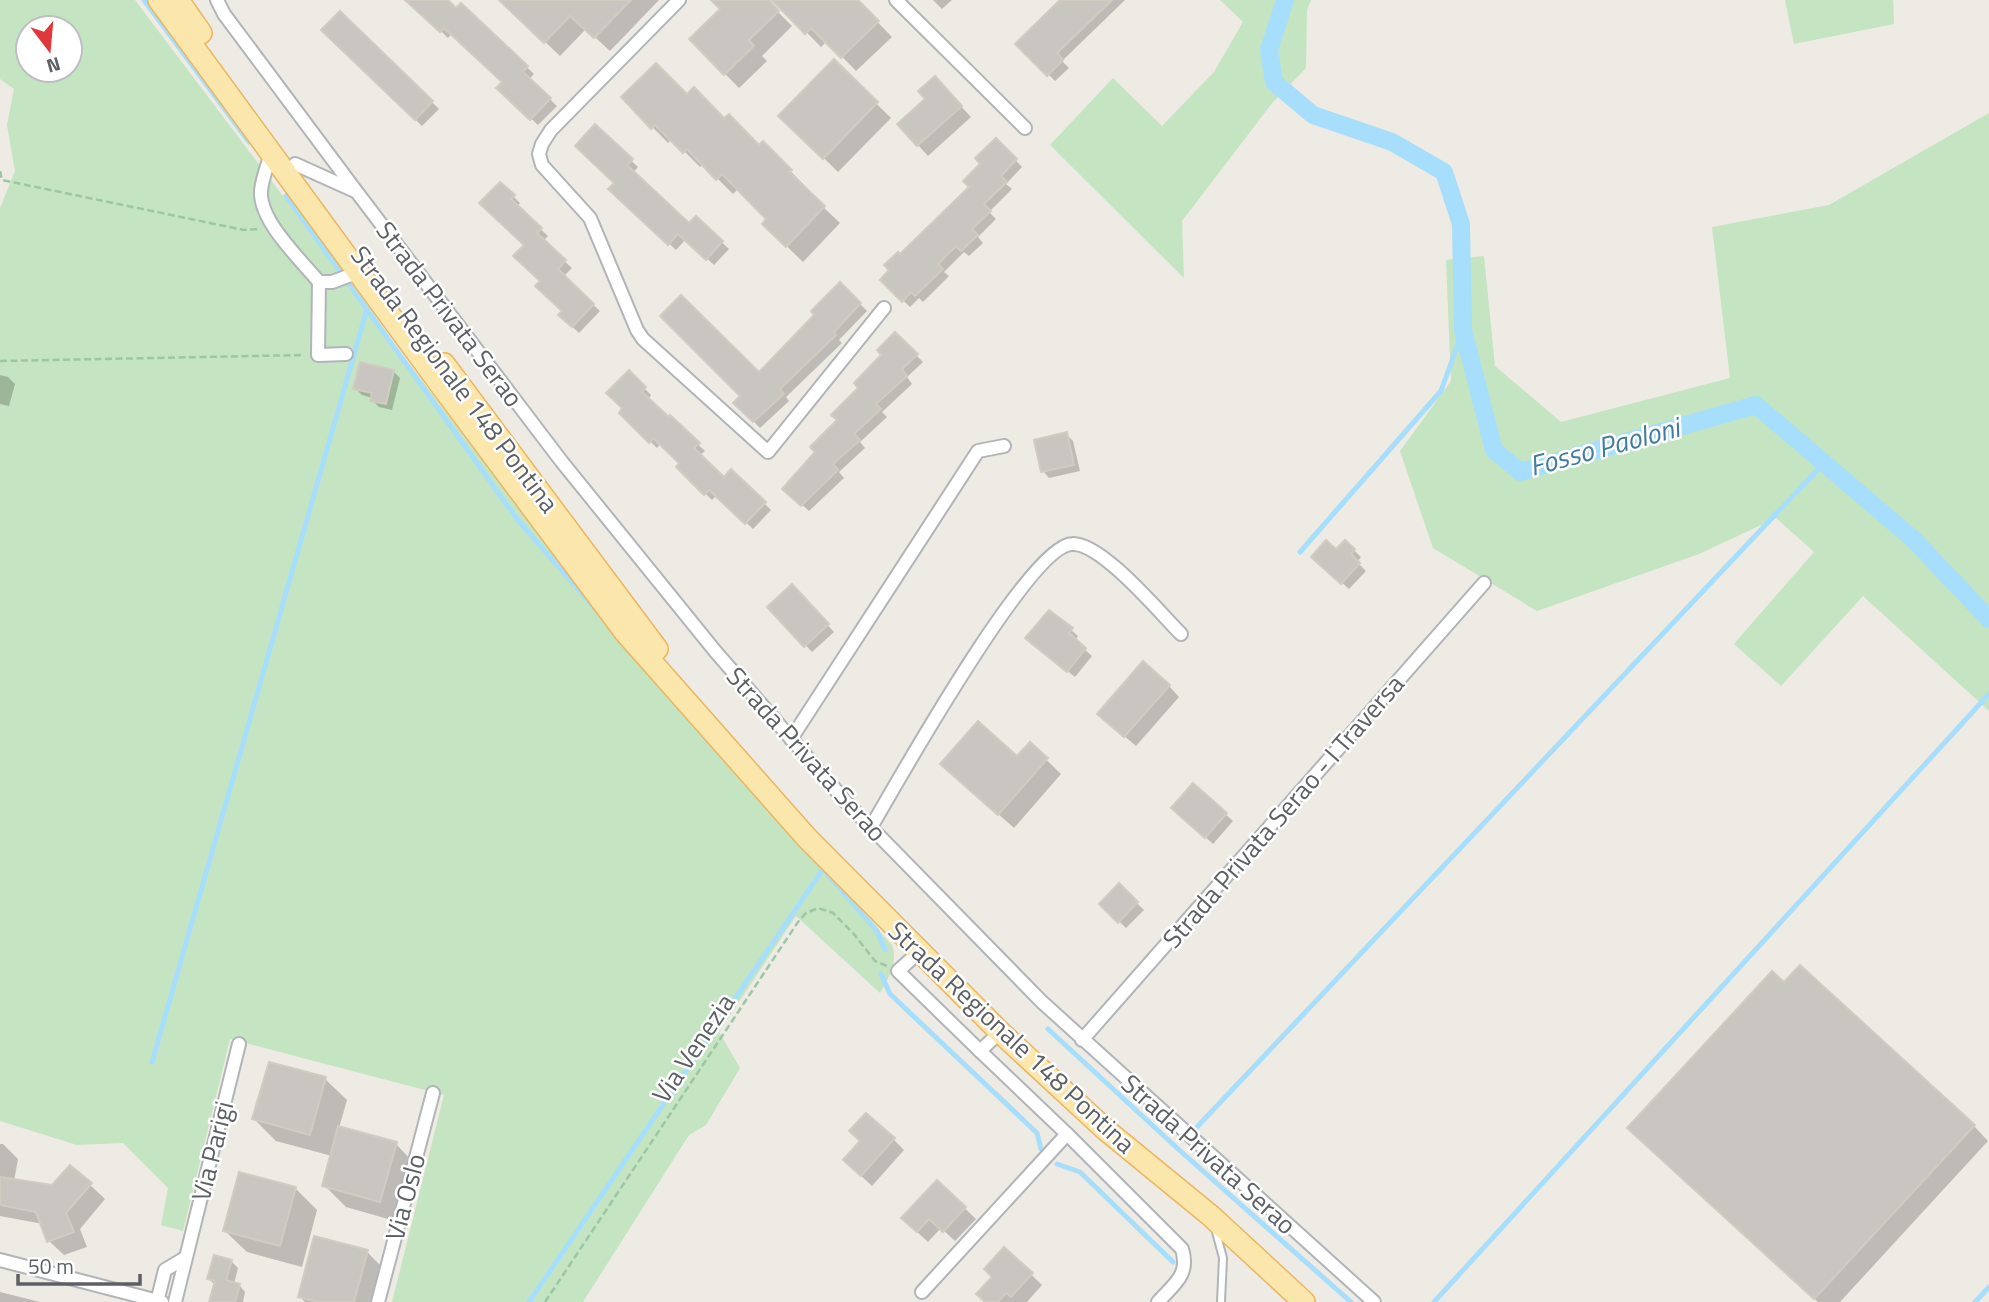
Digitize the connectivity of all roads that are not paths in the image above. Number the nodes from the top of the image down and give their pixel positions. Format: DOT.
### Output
graph roads {
  1 [pos="159,0"];
  2 [pos="178,0"];
  3 [pos="217,0"];
  4 [pos="680,0"];
  5 [pos="896,0"];
  6 [pos="1025,128"];
  7 [pos="271,153"];
  8 [pos="295,164"];
  9 [pos="356,191"];
  10 [pos="359,272"];
  11 [pos="326,282"];
  12 [pos="884,308"];
  13 [pos="346,354"];
  14 [pos="1004,446"];
  15 [pos="1484,583"];
  16 [pos="1181,634"];
  17 [pos="791,739"];
  18 [pos="735,755"];
  19 [pos="871,827"];
  20 [pos="919,952"];
  21 [pos="1000,1032"];
  22 [pos="1082,1040"];
  23 [pos="239,1044"];
  24 [pos="980,1051"];
  25 [pos="433,1093"];
  26 [pos="1067,1134"];
  27 [pos="1211,1216"];
  28 [pos="186,1258"];
  29 [pos="0,1260"];
  30 [pos="922,1292"];
  31 [pos="159,1302"];
  32 [pos="175,1302"];
  33 [pos="378,1302"];
  34 [pos="1158,1302"];
  35 [pos="1221,1302"];
  36 [pos="1304,1302"];
  37 [pos="1374,1302"];
  1 -- 7 [label="main road, Strada Regionale 148 Pontina"];
  2 -- 8 [label="main road, Strada Regionale 148 Pontina"];
  3 -- 9 [label="street"];
  4 -- 12 [label="street"];
  5 -- 6 [label="street"];
  7 -- 10 [label="main road, Strada Regionale 148 Pontina"];
  7 -- 11 [label="street, Strada Regionale 148 Pontina"];
  8 -- 9 [label="street, Strada Privata Serao"];
  8 -- 18 [label="main road, Strada Regionale 148 Pontina"];
  9 -- 17 [label="street, Strada Privata Serao"];
  10 -- 11 [label="street, Strada Regionale 148 Pontina"];
  10 -- 18 [label="main road, Strada Regionale 148 Pontina"];
  11 -- 13 [label="street"];
  14 -- 17 [label="street"];
  15 -- 22 [label="street, Strada Privata Serao - I Traversa"];
  16 -- 19 [label="street"];
  17 -- 19 [label="street, Strada Privata Serao"];
  18 -- 20 [label="main road, Strada Regionale 148 Pontina"];
  19 -- 22 [label="street, Strada Privata Serao"];
  20 -- 21 [label="main road, Strada Regionale 148 Pontina"];
  20 -- 24 [label="street"];
  21 -- 24 [label="street"];
  21 -- 27 [label="main road, Strada Regionale 148 Pontina"];
  22 -- 37 [label="street, Strada Privata Serao"];
  23 -- 28 [label="street, Via Parigi"];
  24 -- 26 [label="street"];
  25 -- 33 [label="street, Via Oslo"];
  26 -- 30 [label="street"];
  26 -- 34 [label="street"];
  27 -- 35 [label="lane"];
  27 -- 36 [label="main road, Strada Regionale 148 Pontina"];
  28 -- 31 [label="street"];
  28 -- 32 [label="street, Via Parigi"];
  29 -- 31 [label="street"];
}
